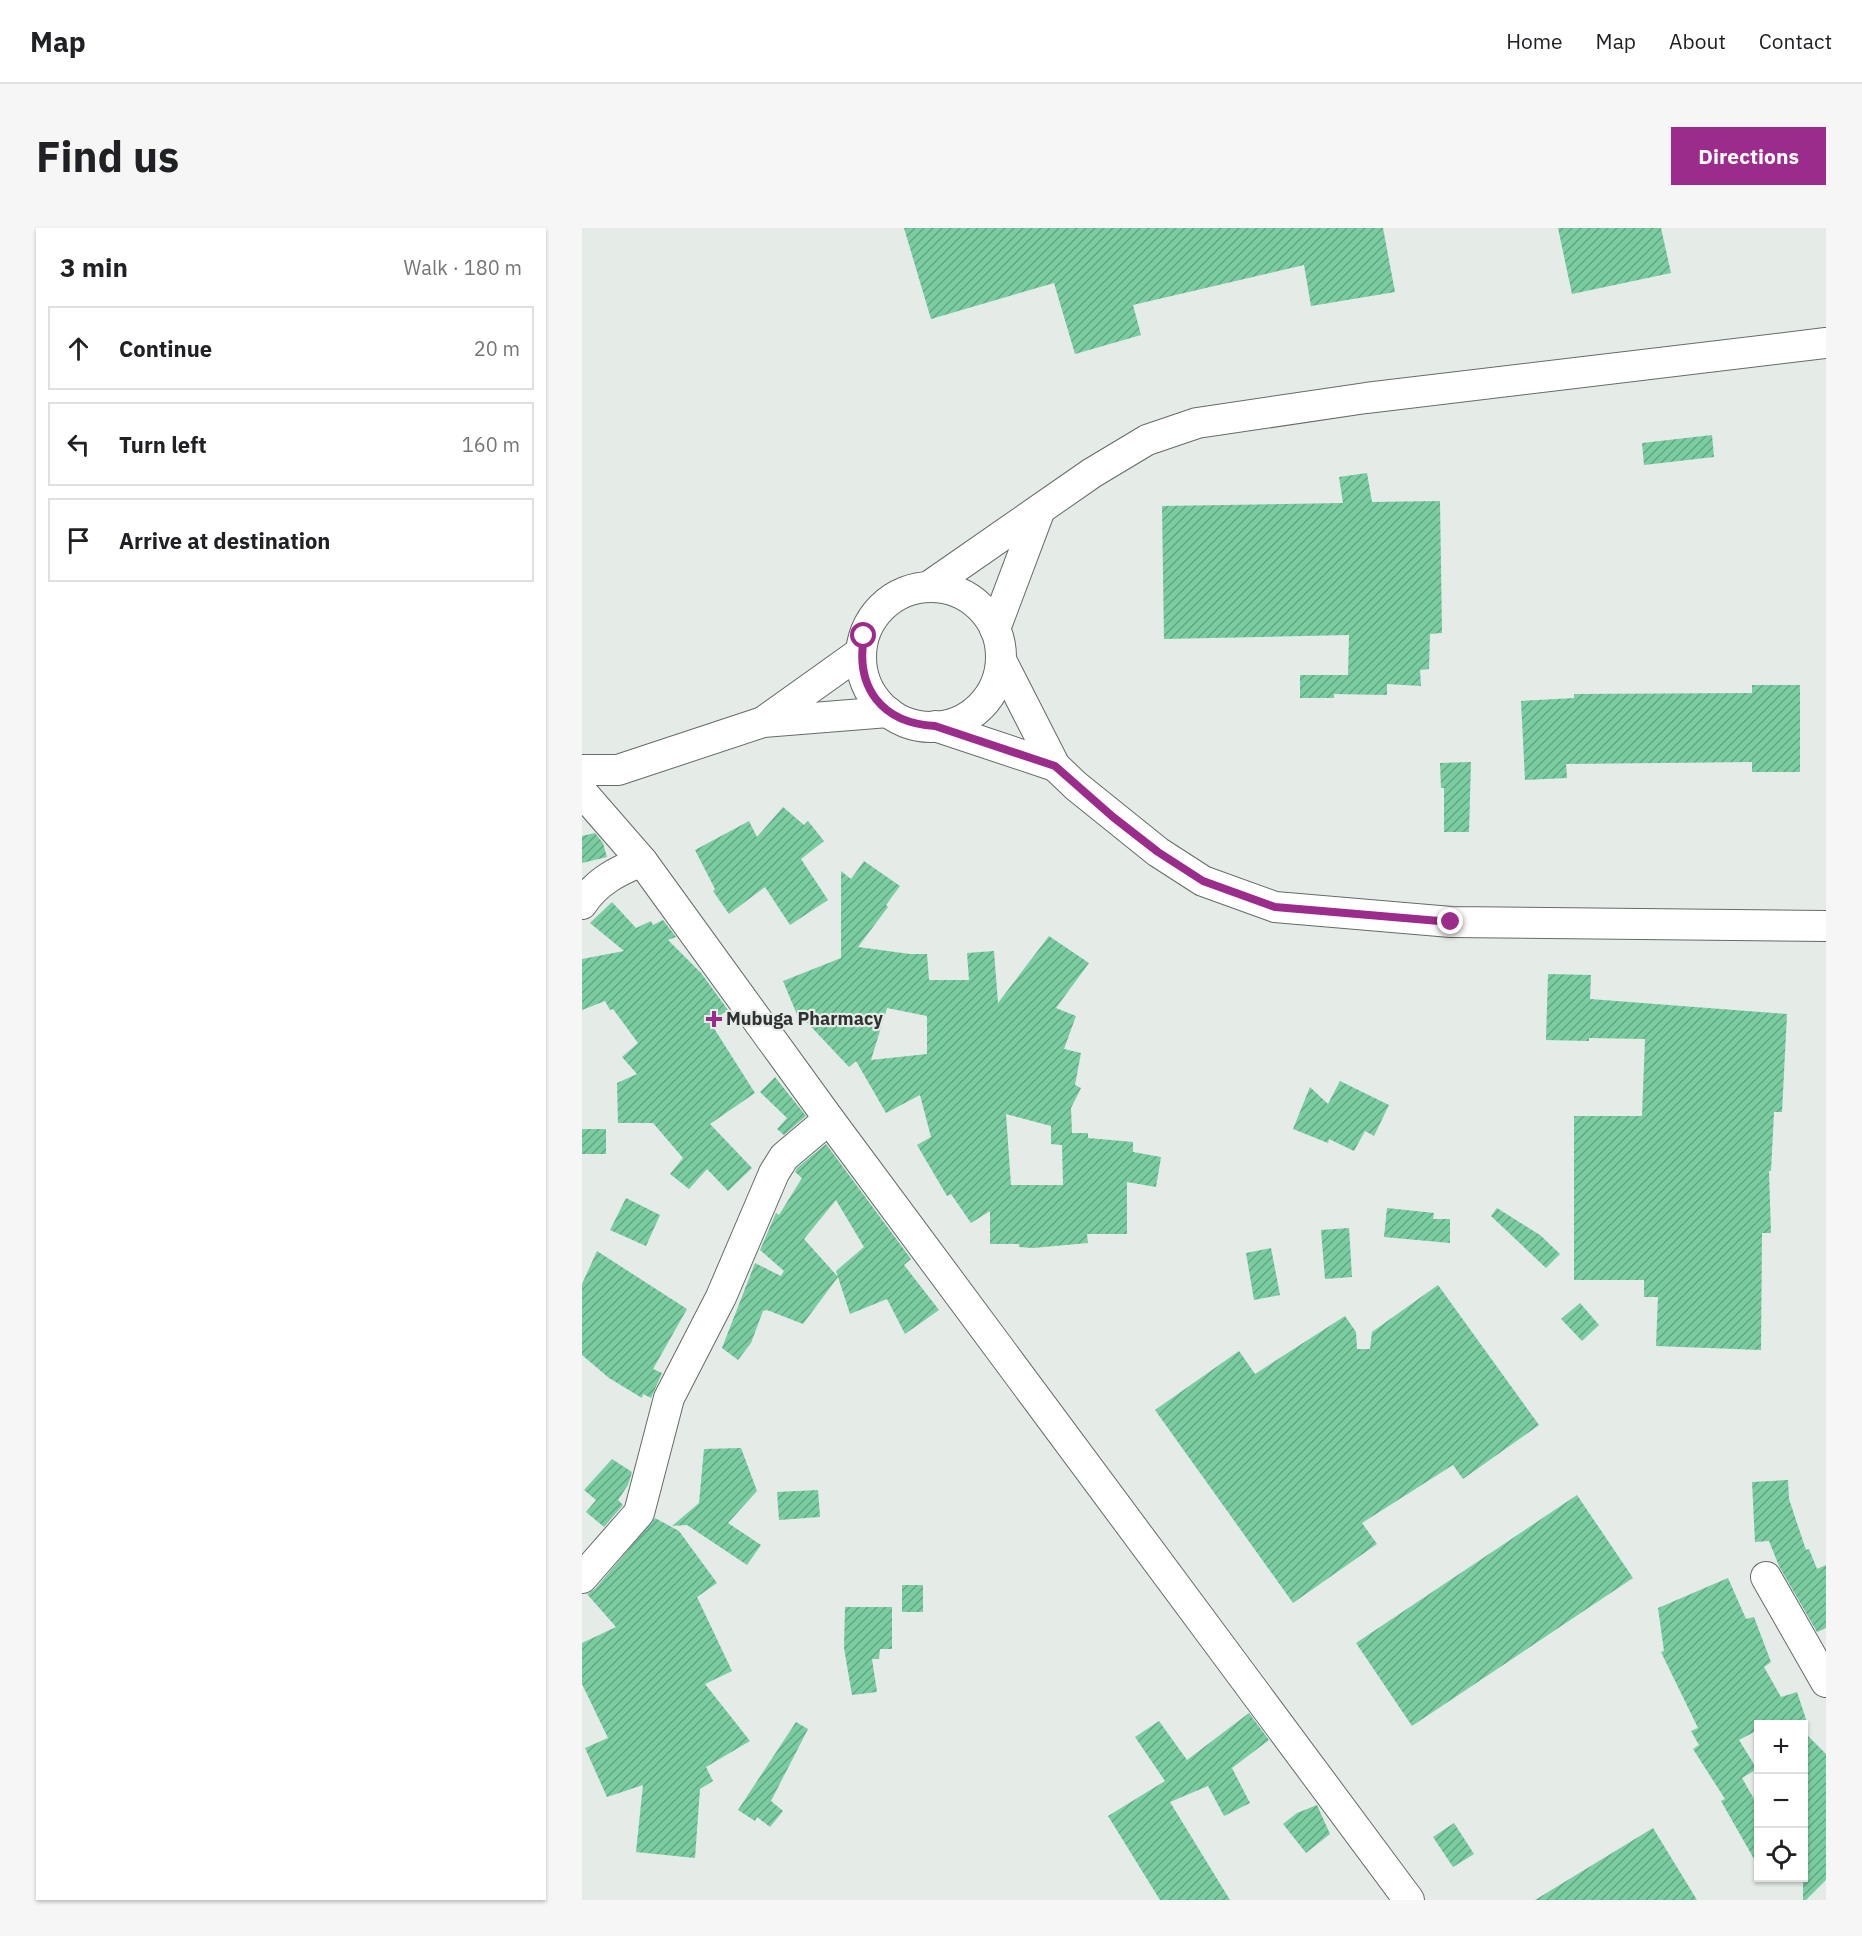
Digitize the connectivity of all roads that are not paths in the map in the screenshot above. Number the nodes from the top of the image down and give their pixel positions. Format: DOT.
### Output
graph roads {
  1 [pos="1826,343"];
  2 [pos="1039,512"];
  3 [pos="928,587"];
  4 [pos="995,629"];
  5 [pos="861,652"];
  6 [pos="1002,662"];
  7 [pos="888,712"];
  8 [pos="763,722"];
  9 [pos="935,726"];
  10 [pos="1055,766"];
  11 [pos="582,770"];
  12 [pos="582,792"];
  13 [pos="642,861"];
  14 [pos="582,904"];
  15 [pos="1826,926"];
  16 [pos="829,1119"];
  17 [pos="1766,1577"];
  18 [pos="582,1578"];
  19 [pos="1826,1682"];
  20 [pos="1409,1900"];
  1 -- 2 [label="street"];
  2 -- 3 [label="street"];
  2 -- 4 [label="street"];
  3 -- 4 [label="street"];
  3 -- 5 [label="street"];
  4 -- 6 [label="street"];
  5 -- 7 [label="street"];
  5 -- 8 [label="street"];
  6 -- 9 [label="street"];
  6 -- 10 [label="street"];
  7 -- 8 [label="street"];
  7 -- 9 [label="street"];
  8 -- 11 [label="street"];
  9 -- 10 [label="street"];
  10 -- 15 [label="street"];
  12 -- 13 [label="street"];
  13 -- 14 [label="street"];
  13 -- 16 [label="street"];
  16 -- 18 [label="street"];
  16 -- 20 [label="street"];
  17 -- 19 [label="street"];
}
